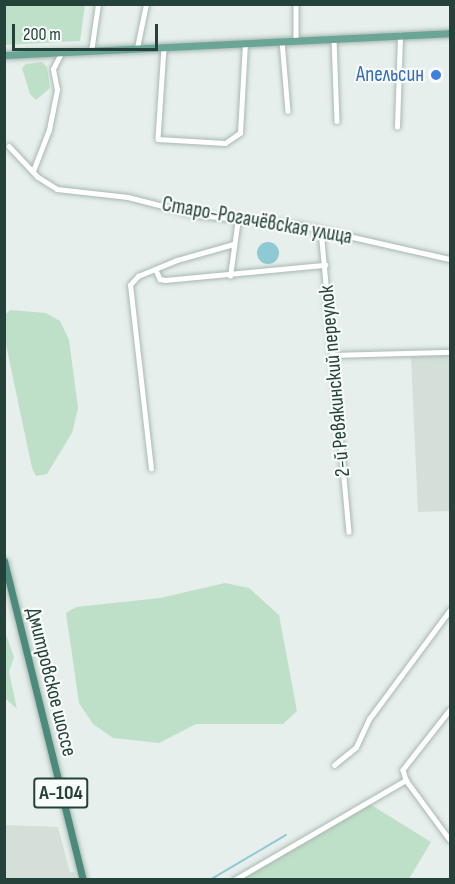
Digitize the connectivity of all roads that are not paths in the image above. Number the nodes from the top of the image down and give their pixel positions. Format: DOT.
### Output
graph roads {
  1 [pos="98,4"];
  2 [pos="146,4"];
  3 [pos="296,4"];
  4 [pos="450,33"];
  5 [pos="400,35"];
  6 [pos="334,39"];
  7 [pos="296,40"];
  8 [pos="282,41"];
  9 [pos="245,44"];
  10 [pos="164,48"];
  11 [pos="137,49"];
  12 [pos="91,52"];
  13 [pos="61,53"];
  14 [pos="4,55"];
  15 [pos="288,111"];
  16 [pos="337,121"];
  17 [pos="397,127"];
  18 [pos="9,146"];
  19 [pos="33,171"];
  20 [pos="238,218"];
  21 [pos="321,230"];
  22 [pos="234,244"];
  23 [pos="450,259"];
  24 [pos="325,265"];
  25 [pos="156,270"];
  26 [pos="230,276"];
  27 [pos="450,352"];
  28 [pos="332,356"];
  29 [pos="151,469"];
  30 [pos="349,532"];
  31 [pos="4,561"];
  32 [pos="450,610"];
  33 [pos="450,710"];
  34 [pos="334,765"];
  35 [pos="406,780"];
  36 [pos="450,840"];
  37 [pos="242,878"];
  38 [pos="83,879"];
  39 [pos="234,879"];
  1 -- 12 [label="street"];
  2 -- 11 [label="street"];
  3 -- 7 [label="street"];
  4 -- 5 [label="main road"];
  5 -- 6 [label="main road"];
  5 -- 17 [label="street"];
  6 -- 7 [label="main road"];
  6 -- 16 [label="street"];
  7 -- 8 [label="main road"];
  8 -- 9 [label="main road"];
  8 -- 15 [label="street"];
  9 -- 10 [label="main road"];
  9 -- 10 [label="street"];
  10 -- 11 [label="main road"];
  11 -- 12 [label="main road"];
  12 -- 13 [label="main road"];
  13 -- 14 [label="main road"];
  13 -- 19 [label="street"];
  18 -- 19 [label="street, Старо-Рогачёвская улица"];
  19 -- 20 [label="street, Старо-Рогачёвская улица"];
  20 -- 21 [label="street, Старо-Рогачёвская улица"];
  20 -- 22 [label="street"];
  21 -- 23 [label="street, Старо-Рогачёвская улица"];
  21 -- 24 [label="street, 2-й Ревякинский переулок"];
  22 -- 25 [label="street"];
  22 -- 26 [label="street"];
  24 -- 26 [label="street"];
  24 -- 28 [label="street, 2-й Ревякинский переулок"];
  25 -- 26 [label="street"];
  25 -- 29 [label="street"];
  27 -- 28 [label="street"];
  28 -- 30 [label="street, 2-й Ревякинский переулок"];
  31 -- 38 [label="highway, Дмитровское шоссе / А-104"];
  32 -- 34 [label="street"];
  33 -- 35 [label="street"];
  35 -- 36 [label="street"];
  35 -- 37 [label="street"];
  37 -- 39 [label="street"];
}
